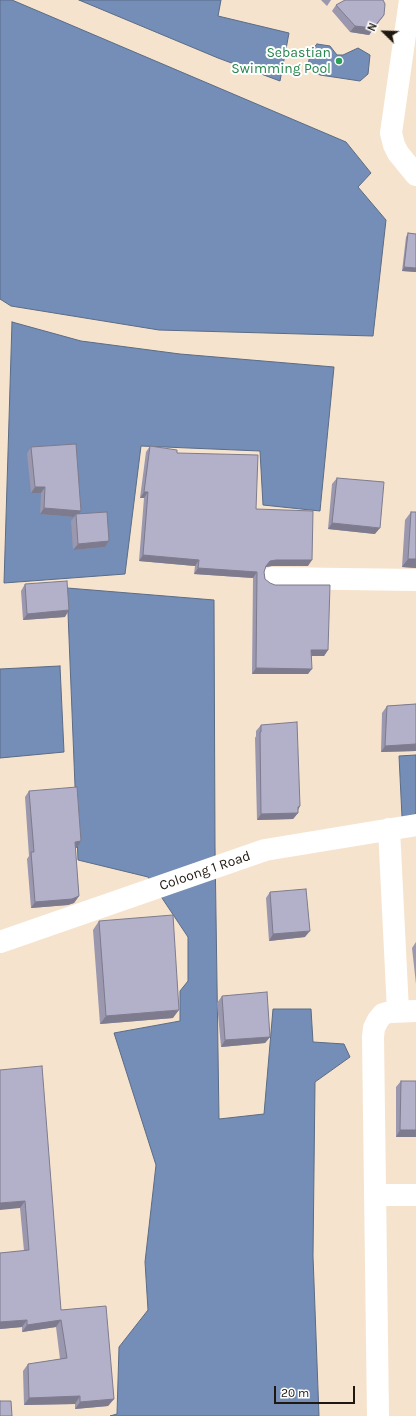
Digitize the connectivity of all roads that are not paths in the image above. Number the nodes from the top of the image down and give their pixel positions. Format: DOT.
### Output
graph roads {
  1 [pos="410,0"];
  2 [pos="416,175"];
  3 [pos="272,578"];
  4 [pos="416,580"];
  5 [pos="416,824"];
  6 [pos="389,829"];
  7 [pos="0,942"];
  8 [pos="407,1011"];
  9 [pos="375,1195"];
  10 [pos="416,1195"];
  11 [pos="378,1416"];
  1 -- 2 [label="street"];
  3 -- 4 [label="street"];
  5 -- 6 [label="street, Coloong 1 Road"];
  6 -- 7 [label="street, Coloong 1 Road"];
  6 -- 8 [label="street"];
  8 -- 9 [label="street"];
  9 -- 10 [label="street"];
  9 -- 11 [label="street"];
}
